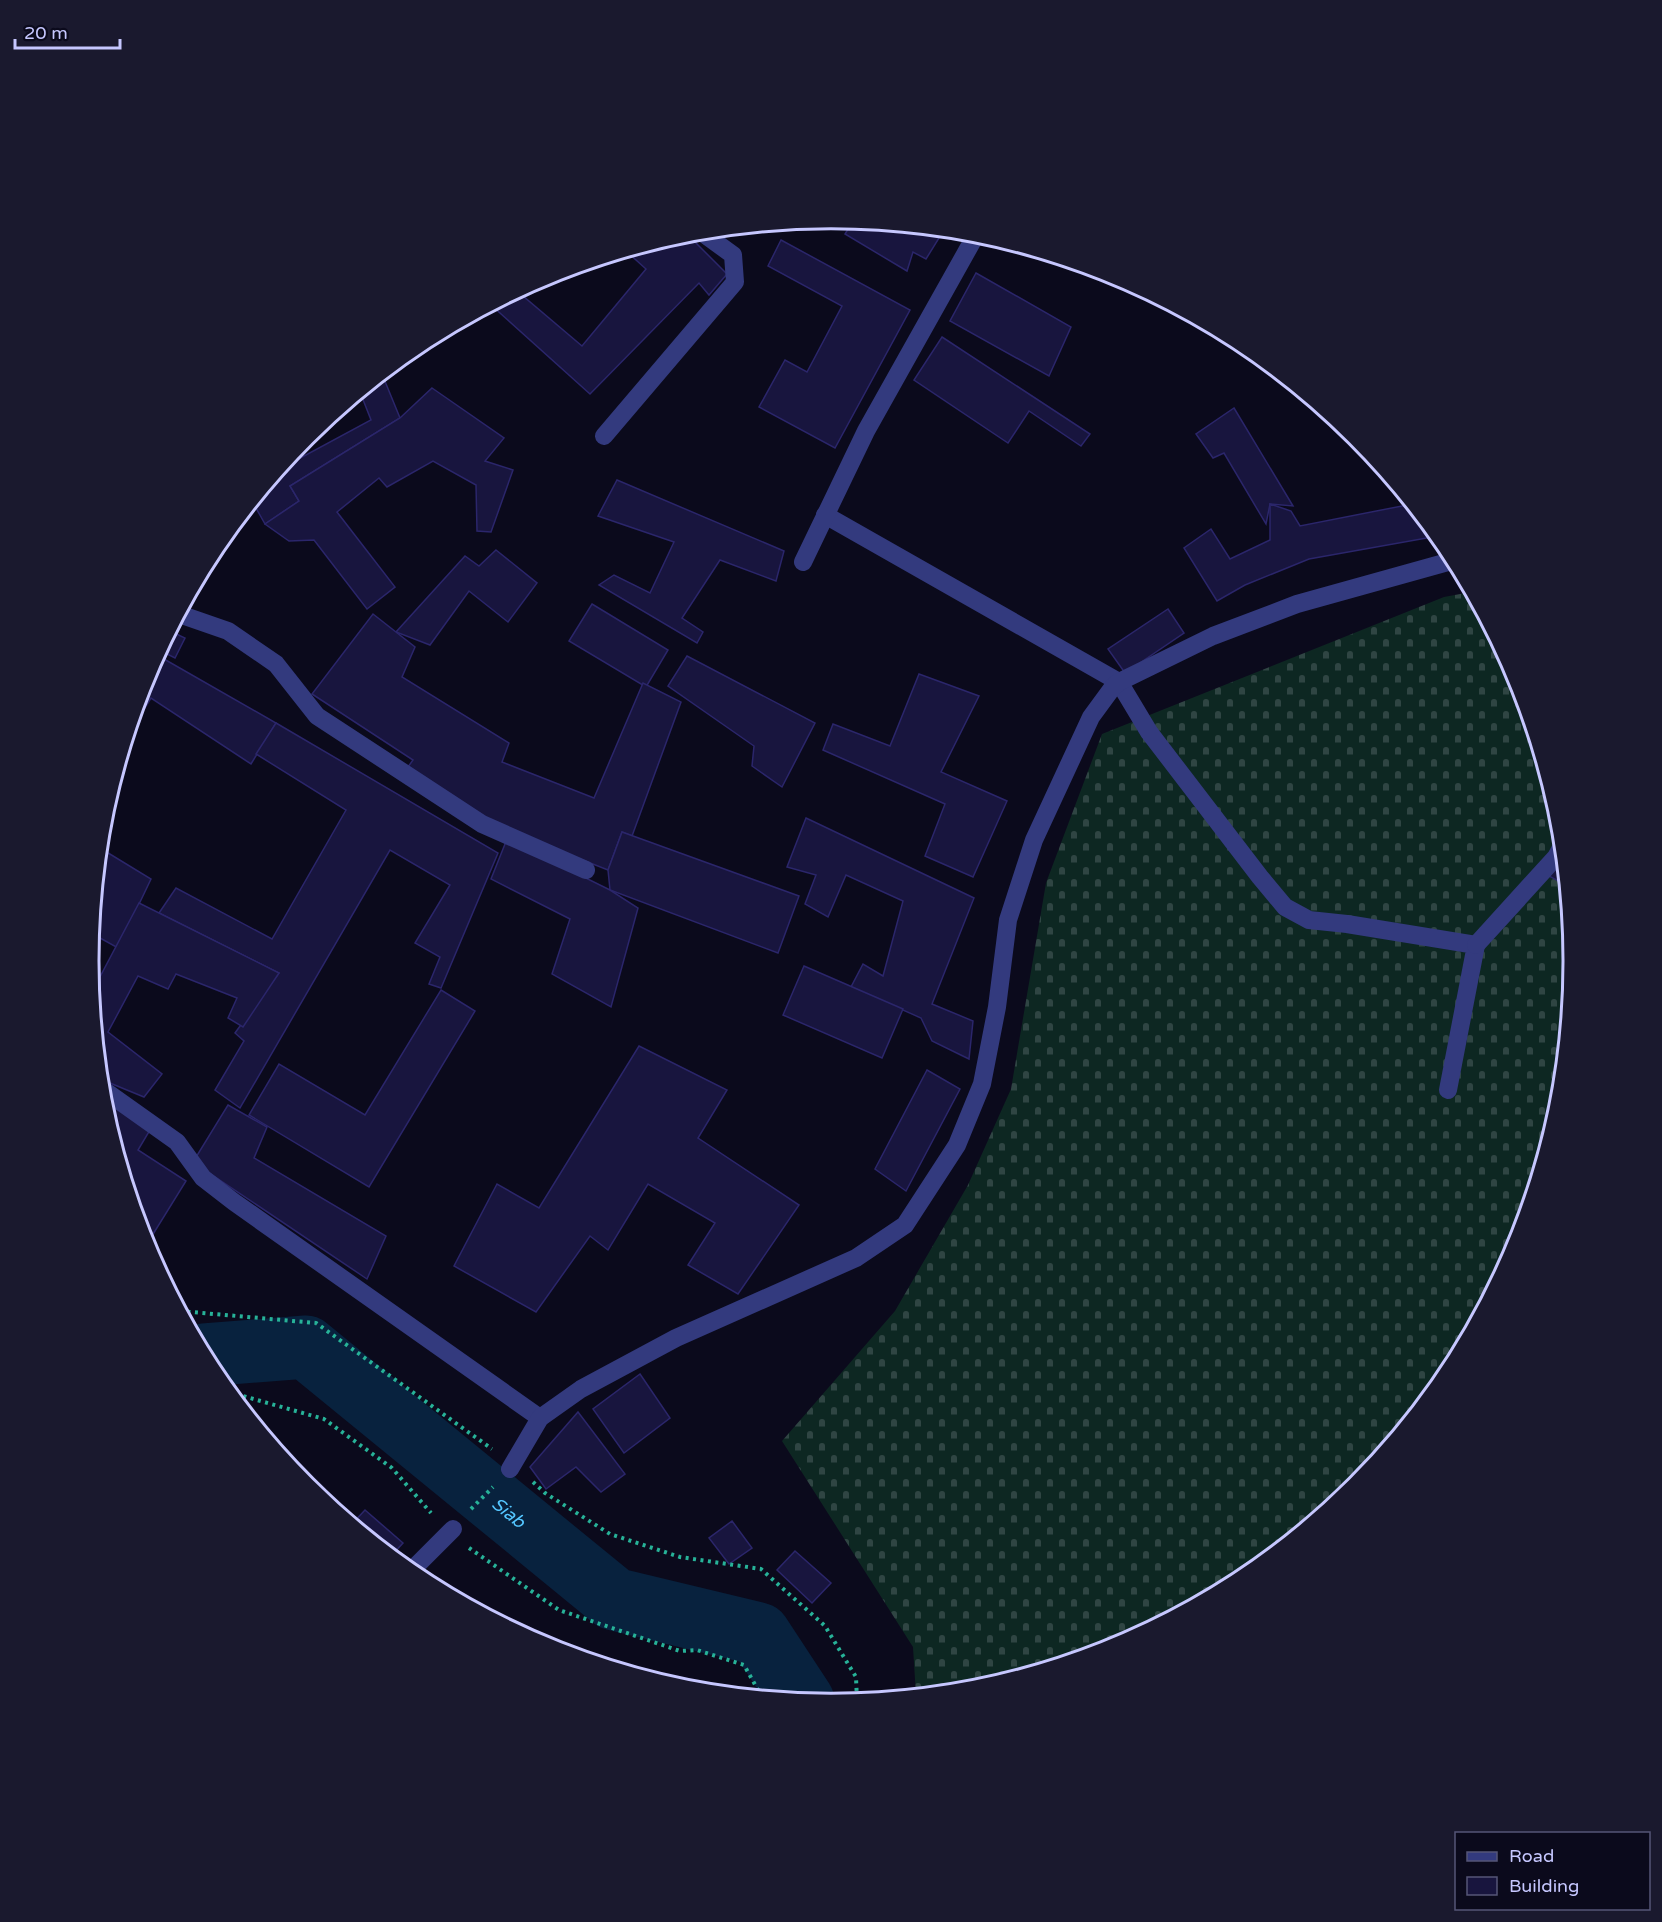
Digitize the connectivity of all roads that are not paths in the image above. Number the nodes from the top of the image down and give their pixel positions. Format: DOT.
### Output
graph roads {
  1 [pos="711,239"];
  2 [pos="972,243"];
  3 [pos="604,436"];
  4 [pos="825,515"];
  5 [pos="803,562"];
  6 [pos="1446,564"];
  7 [pos="185,616"];
  8 [pos="1119,682"];
  9 [pos="1556,857"];
  10 [pos="586,870"];
  11 [pos="1476,945"];
  12 [pos="1448,1090"];
  13 [pos="112,1095"];
  14 [pos="540,1418"];
  15 [pos="511,1466"];
  16 [pos="451,1531"];
  17 [pos="418,1565"];
  1 -- 3 [label="street"];
  2 -- 4 [label="street"];
  4 -- 5 [label="street"];
  4 -- 8 [label="street"];
  6 -- 8 [label="street"];
  7 -- 10 [label="street"];
  8 -- 11 [label="street"];
  8 -- 14 [label="street"];
  9 -- 11 [label="street"];
  11 -- 12 [label="street"];
  13 -- 14 [label="street"];
  14 -- 15 [label="street"];
  16 -- 17 [label="street"];
}
